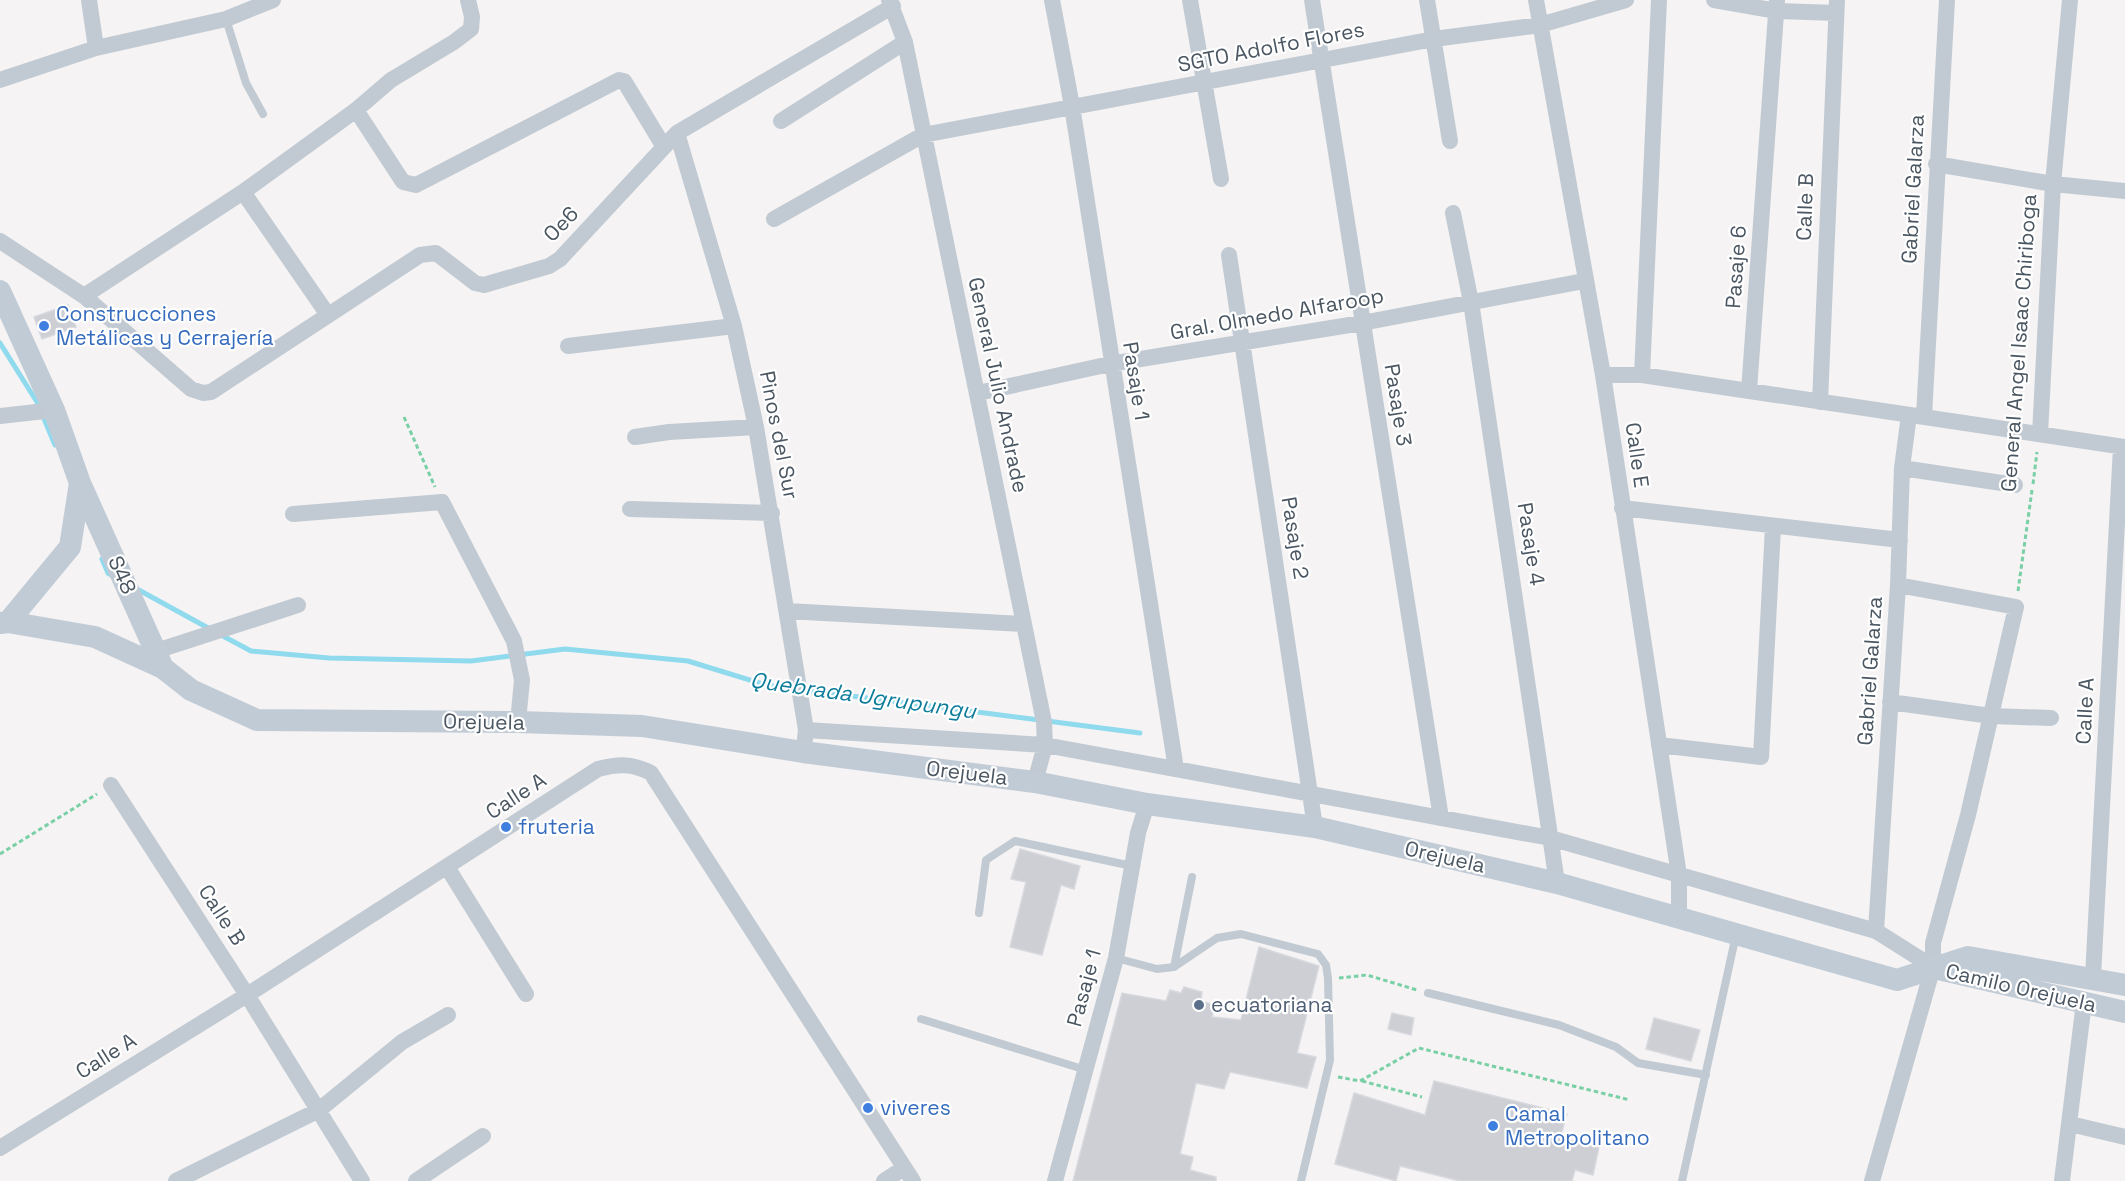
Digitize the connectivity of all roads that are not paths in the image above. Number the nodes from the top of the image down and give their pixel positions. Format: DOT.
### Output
graph roads {
  1 [pos="89,0"];
  2 [pos="273,0"];
  3 [pos="468,0"];
  4 [pos="1052,0"];
  5 [pos="1190,0"];
  6 [pos="1312,0"];
  7 [pos="1427,0"];
  8 [pos="1536,0"];
  9 [pos="1626,0"];
  10 [pos="1659,0"];
  11 [pos="1714,0"];
  12 [pos="1947,0"];
  13 [pos="2070,0"];
  14 [pos="891,3"];
  15 [pos="1777,5"];
  16 [pos="1836,7"];
  17 [pos="226,19"];
  18 [pos="1540,24"];
  19 [pos="1434,39"];
  20 [pos="905,42"];
  21 [pos="96,48"];
  22 [pos="1322,59"];
  23 [pos="0,80"];
  24 [pos="1205,82"];
  25 [pos="1072,106"];
  26 [pos="356,110"];
  27 [pos="263,114"];
  28 [pos="781,121"];
  29 [pos="676,133"];
  30 [pos="923,135"];
  31 [pos="1450,141"];
  32 [pos="664,147"];
  33 [pos="1936,164"];
  34 [pos="1221,179"];
  35 [pos="2053,184"];
  36 [pos="2125,191"];
  37 [pos="243,192"];
  38 [pos="1453,213"];
  39 [pos="774,219"];
  40 [pos="0,241"];
  41 [pos="1229,255"];
  42 [pos="1584,281"];
  43 [pos="0,291"];
  44 [pos="84,296"];
  45 [pos="1471,302"];
  46 [pos="328,315"];
  47 [pos="1362,323"];
  48 [pos="734,326"];
  49 [pos="1242,342"];
  50 [pos="568,346"];
  51 [pos="1110,364"];
  52 [pos="1603,375"];
  53 [pos="1642,375"];
  54 [pos="1749,391"];
  55 [pos="978,393"];
  56 [pos="1820,402"];
  57 [pos="54,410"];
  58 [pos="1917,415"];
  59 [pos="0,416"];
  60 [pos="756,427"];
  61 [pos="2040,434"];
  62 [pos="635,437"];
  63 [pos="2123,447"];
  64 [pos="1902,468"];
  65 [pos="80,483"];
  66 [pos="2014,485"];
  67 [pos="1622,508"];
  68 [pos="630,509"];
  69 [pos="772,513"];
  70 [pos="293,514"];
  71 [pos="1773,527"];
  72 [pos="1900,540"];
  73 [pos="1898,585"];
  74 [pos="298,605"];
  75 [pos="787,611"];
  76 [pos="4,623"];
  77 [pos="1024,624"];
  78 [pos="160,659"];
  79 [pos="1890,702"];
  80 [pos="1991,716"];
  81 [pos="2051,718"];
  82 [pos="518,722"];
  83 [pos="804,741"];
  84 [pos="1045,745"];
  85 [pos="1659,745"];
  86 [pos="1176,769"];
  87 [pos="1035,782"];
  88 [pos="111,785"];
  89 [pos="1312,796"];
  90 [pos="1147,804"];
  91 [pos="1441,818"];
  92 [pos="1315,827"];
  93 [pos="1550,838"];
  94 [pos="1132,866"];
  95 [pos="447,867"];
  96 [pos="1679,875"];
  97 [pos="1192,877"];
  98 [pos="1557,883"];
  99 [pos="978,912"];
  100 [pos="1679,918"];
  101 [pos="1876,931"];
  102 [pos="1736,934"];
  103 [pos="1116,958"];
  104 [pos="1174,967"];
  105 [pos="1933,967"];
  106 [pos="2093,977"];
  107 [pos="2125,985"];
  108 [pos="1428,993"];
  109 [pos="526,994"];
  110 [pos="247,995"];
  111 [pos="2084,1002"];
  112 [pos="2125,1012"];
  113 [pos="448,1015"];
  114 [pos="921,1019"];
  115 [pos="1086,1070"];
  116 [pos="1706,1074"];
  117 [pos="319,1110"];
  118 [pos="2070,1124"];
  119 [pos="483,1136"];
  120 [pos="2125,1137"];
  121 [pos="0,1148"];
  122 [pos="909,1174"];
  123 [pos="176,1181"];
  124 [pos="362,1181"];
  125 [pos="416,1181"];
  126 [pos="884,1181"];
  127 [pos="1055,1181"];
  128 [pos="1301,1181"];
  129 [pos="1682,1181"];
  130 [pos="1872,1181"];
  131 [pos="2062,1181"];
  1 -- 21 [label="street"];
  2 -- 17 [label="street"];
  3 -- 26 [label="street"];
  4 -- 25 [label="street, Pasaje 1"];
  5 -- 24 [label="street"];
  6 -- 22 [label="street, Pasaje 3"];
  7 -- 19 [label="street"];
  8 -- 18 [label="street, Calle E"];
  9 -- 18 [label="street, SGTO Adolfo Flores"];
  10 -- 53 [label="street"];
  11 -- 15 [label="street"];
  12 -- 33 [label="street, Gabriel Galarza"];
  13 -- 35 [label="street, General Angel Isaac Chiriboga"];
  14 -- 20 [label="street, General Julio Andrade"];
  14 -- 29 [label="street, Oe6"];
  15 -- 16 [label="street"];
  15 -- 54 [label="street, Pasaje 6"];
  16 -- 56 [label="street, Calle B"];
  17 -- 21 [label="street"];
  17 -- 27 [label="lane"];
  18 -- 19 [label="street, SGTO Adolfo Flores"];
  18 -- 42 [label="street, Calle E"];
  19 -- 22 [label="street, SGTO Adolfo Flores"];
  19 -- 31 [label="street"];
  20 -- 28 [label="street"];
  20 -- 30 [label="street, General Julio Andrade"];
  21 -- 23 [label="street"];
  22 -- 24 [label="street, SGTO Adolfo Flores"];
  22 -- 47 [label="street, Pasaje 3"];
  24 -- 25 [label="street, SGTO Adolfo Flores"];
  24 -- 34 [label="street"];
  25 -- 30 [label="street, SGTO Adolfo Flores"];
  25 -- 51 [label="street, Pasaje 1"];
  26 -- 32 [label="street"];
  26 -- 37 [label="street"];
  29 -- 32 [label="street, Oe6"];
  29 -- 48 [label="street, Pinos del Sur"];
  30 -- 39 [label="street, SGTO Adolfo Flores"];
  30 -- 55 [label="street, General Julio Andrade"];
  32 -- 46 [label="street, Oe6"];
  33 -- 35 [label="street"];
  33 -- 58 [label="street, Gabriel Galarza"];
  35 -- 36 [label="street"];
  35 -- 61 [label="street, General Angel Isaac Chiriboga"];
  37 -- 44 [label="street"];
  37 -- 46 [label="street"];
  38 -- 45 [label="street, Pasaje 4"];
  40 -- 44 [label="street"];
  41 -- 49 [label="street, Pasaje 2"];
  42 -- 45 [label="street, Gral. Olmedo Alfaroop"];
  42 -- 52 [label="street, Calle E"];
  43 -- 57 [label="street, S48"];
  44 -- 46 [label="street, Oe6"];
  45 -- 47 [label="street, Gral. Olmedo Alfaroop"];
  45 -- 93 [label="street, Pasaje 4"];
  47 -- 49 [label="street, Gral. Olmedo Alfaroop"];
  47 -- 91 [label="street, Pasaje 3"];
  48 -- 50 [label="street"];
  48 -- 60 [label="street, Pinos del Sur"];
  49 -- 51 [label="street, Gral. Olmedo Alfaroop"];
  49 -- 89 [label="street, Pasaje 2"];
  51 -- 55 [label="street, Gral. Olmedo Alfaroop"];
  51 -- 86 [label="street, Pasaje 1"];
  52 -- 53 [label="street"];
  52 -- 67 [label="street, Calle E"];
  53 -- 54 [label="street"];
  54 -- 56 [label="street"];
  55 -- 77 [label="street, General Julio Andrade"];
  56 -- 58 [label="street"];
  57 -- 59 [label="street"];
  57 -- 65 [label="street, S48"];
  58 -- 61 [label="street"];
  58 -- 64 [label="street, Gabriel Galarza"];
  60 -- 62 [label="street"];
  60 -- 69 [label="street, Pinos del Sur"];
  61 -- 63 [label="street"];
  63 -- 106 [label="street, Calle A"];
  64 -- 66 [label="street"];
  64 -- 72 [label="street, Gabriel Galarza"];
  65 -- 76 [label="street"];
  65 -- 78 [label="street, S48"];
  67 -- 71 [label="street"];
  67 -- 85 [label="street, Calle E"];
  68 -- 69 [label="street"];
  69 -- 75 [label="street, Pinos del Sur"];
  70 -- 82 [label="street"];
  71 -- 72 [label="street"];
  71 -- 85 [label="street"];
  72 -- 73 [label="street, Gabriel Galarza"];
  73 -- 79 [label="street, Gabriel Galarza"];
  73 -- 80 [label="street"];
  74 -- 78 [label="street"];
  75 -- 77 [label="street"];
  75 -- 83 [label="street, Pinos del Sur"];
  76 -- 78 [label="street, Orejuela"];
  77 -- 84 [label="street, General Julio Andrade"];
  78 -- 82 [label="street, Orejuela"];
  79 -- 80 [label="street"];
  79 -- 101 [label="street, Gabriel Galarza"];
  80 -- 81 [label="street"];
  80 -- 105 [label="street"];
  82 -- 83 [label="street, Orejuela"];
  83 -- 84 [label="street"];
  83 -- 87 [label="street, Orejuela"];
  84 -- 86 [label="street"];
  84 -- 87 [label="street, General Julio Andrade"];
  85 -- 96 [label="street, Calle E"];
  86 -- 89 [label="street"];
  87 -- 90 [label="street, Orejuela"];
  88 -- 110 [label="street, Calle B"];
  89 -- 91 [label="street"];
  89 -- 92 [label="street, Pasaje 2"];
  90 -- 92 [label="street, Orejuela"];
  90 -- 94 [label="street, Pasaje 1"];
  91 -- 93 [label="street"];
  92 -- 98 [label="street, Orejuela"];
  93 -- 96 [label="street"];
  93 -- 98 [label="street, Pasaje 4"];
  94 -- 99 [label="lane"];
  94 -- 103 [label="street, Pasaje 1"];
  95 -- 109 [label="street"];
  95 -- 110 [label="street, Calle A"];
  95 -- 122 [label="street, Calle A"];
  96 -- 100 [label="street, Calle E"];
  96 -- 101 [label="street"];
  97 -- 104 [label="lane"];
  98 -- 100 [label="street, Orejuela"];
  100 -- 102 [label="street, Orejuela"];
  101 -- 105 [label="street"];
  102 -- 105 [label="street, Orejuela"];
  102 -- 116 [label="lane"];
  103 -- 104 [label="lane"];
  103 -- 115 [label="street, Pasaje 1"];
  104 -- 128 [label="lane"];
  105 -- 106 [label="street, Camilo Orejuela"];
  105 -- 111 [label="street, Camilo Orejuela"];
  105 -- 130 [label="street"];
  106 -- 107 [label="street, Camilo Orejuela"];
  108 -- 116 [label="lane"];
  110 -- 117 [label="street, Calle B"];
  110 -- 121 [label="street, Calle A"];
  111 -- 112 [label="street, Camilo Orejuela"];
  111 -- 118 [label="street"];
  113 -- 117 [label="street"];
  114 -- 115 [label="lane"];
  115 -- 127 [label="street, Pasaje 1"];
  116 -- 129 [label="lane"];
  117 -- 123 [label="street"];
  117 -- 124 [label="street, Calle B"];
  118 -- 120 [label="street"];
  118 -- 131 [label="street"];
  119 -- 125 [label="street"];
  122 -- 126 [label="street"];
}
